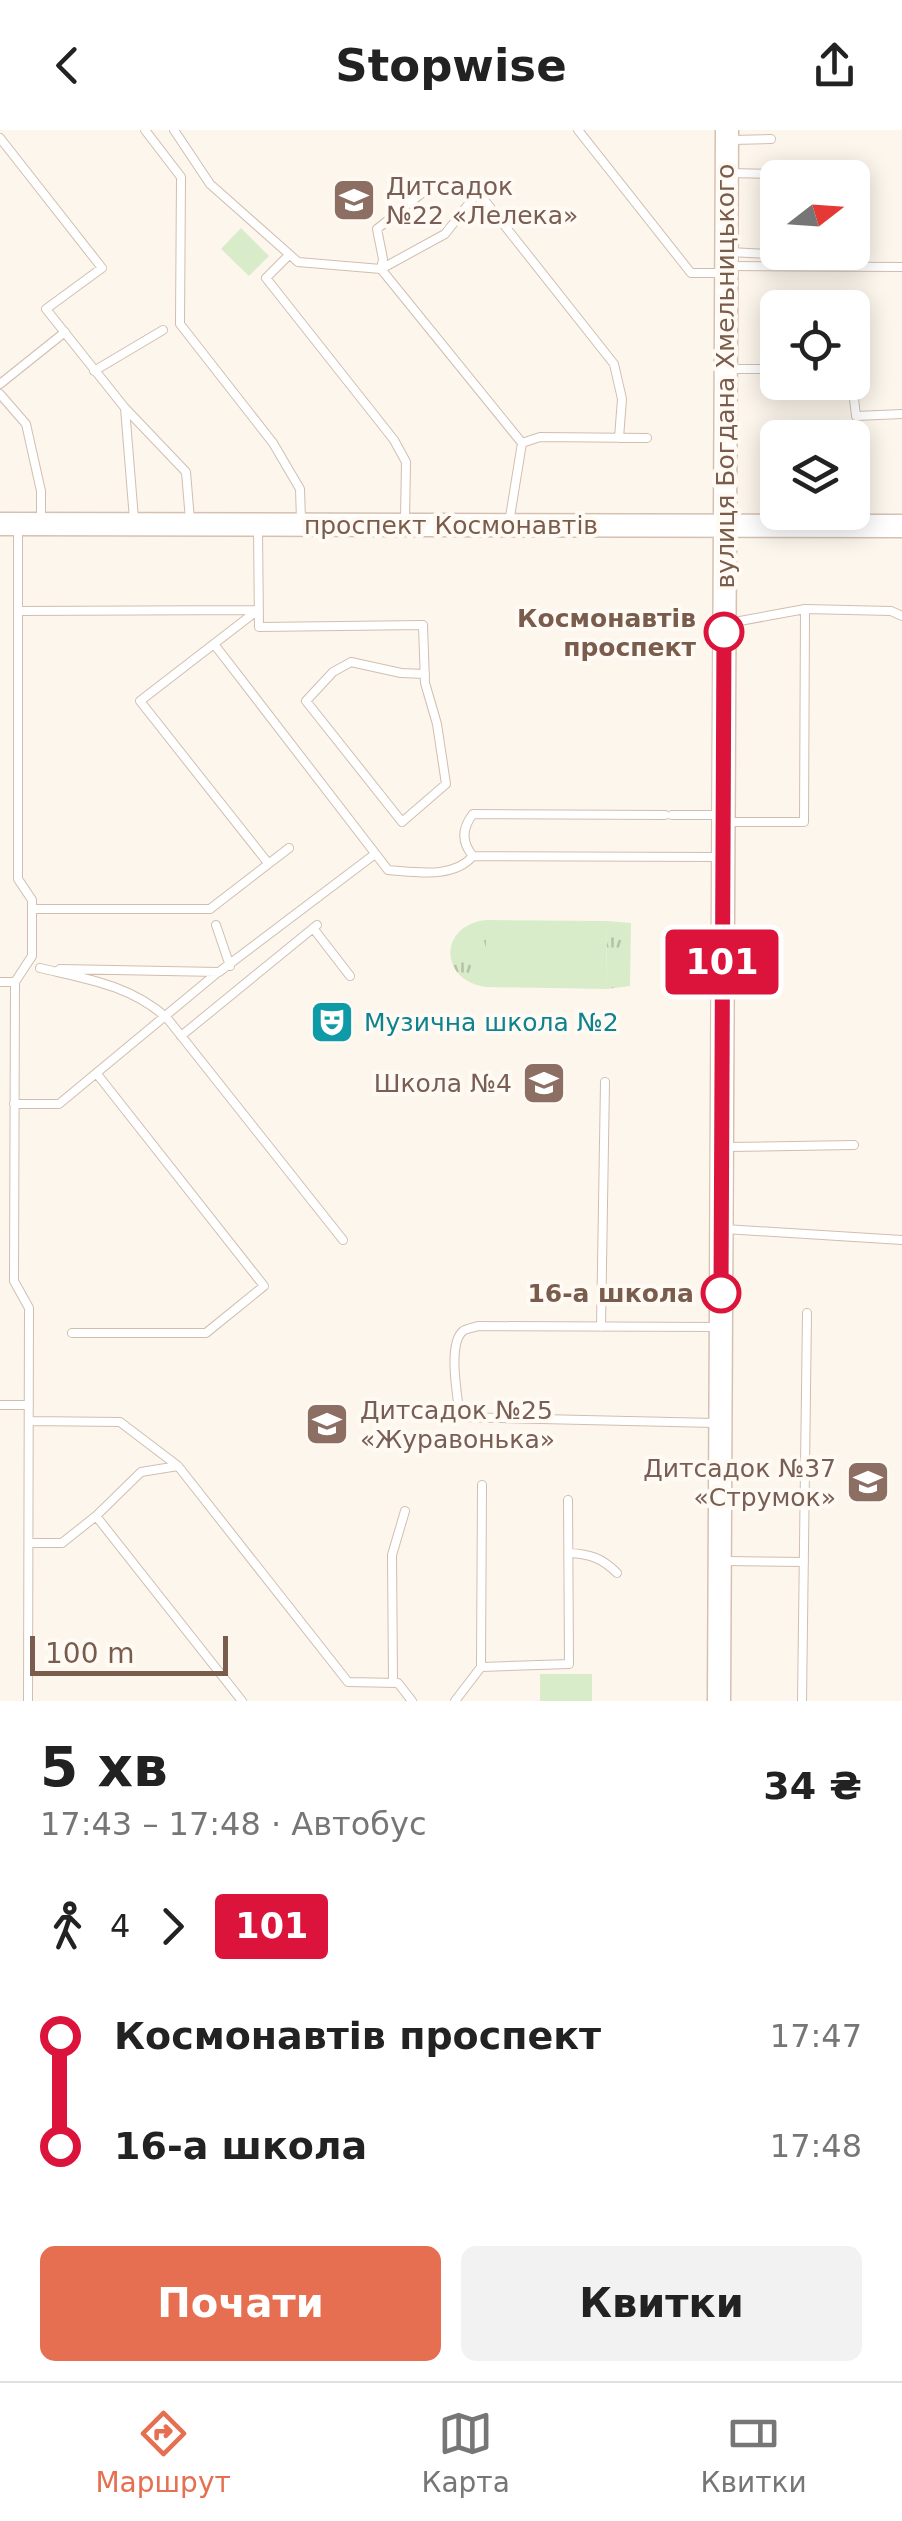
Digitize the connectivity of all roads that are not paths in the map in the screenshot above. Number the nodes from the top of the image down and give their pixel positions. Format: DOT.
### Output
graph roads {
  1 [pos="145,130"];
  2 [pos="174,130"];
  3 [pos="578,130"];
  4 [pos="1,135"];
  5 [pos="726,135"];
  6 [pos="772,140"];
  7 [pos="726,173"];
  8 [pos="760,174"];
  9 [pos="422,193"];
  10 [pos="288,256"];
  11 [pos="760,256"];
  12 [pos="726,264"];
  13 [pos="902,268"];
  14 [pos="382,269"];
  15 [pos="180,324"];
  16 [pos="65,332"];
  17 [pos="725,369"];
  18 [pos="760,369"];
  19 [pos="94,371"];
  20 [pos="0,384"];
  21 [pos="0,394"];
  22 [pos="854,400"];
  23 [pos="125,408"];
  24 [pos="902,414"];
  25 [pos="620,438"];
  26 [pos="647,438"];
  27 [pos="522,443"];
  28 [pos="20,524"];
  29 [pos="134,524"];
  30 [pos="190,524"];
  31 [pos="258,524"];
  32 [pos="301,524"];
  33 [pos="404,524"];
  34 [pos="509,525"];
  35 [pos="724,525"];
  36 [pos="902,526"];
  37 [pos="805,609"];
  38 [pos="258,610"];
  39 [pos="18,611"];
  40 [pos="902,616"];
  41 [pos="724,624"];
  42 [pos="214,644"];
  43 [pos="425,674"];
  44 [pos="723,818"];
  45 [pos="288,848"];
  46 [pos="375,854"];
  47 [pos="473,856"];
  48 [pos="722,857"];
  49 [pos="268,864"];
  50 [pos="210,908"];
  51 [pos="32,909"];
  52 [pos="230,966"];
  53 [pos="24,968"];
  54 [pos="40,968"];
  55 [pos="219,972"];
  56 [pos="350,976"];
  57 [pos="0,982"];
  58 [pos="15,982"];
  59 [pos="167,1018"];
  60 [pos="181,1036"];
  61 [pos="97,1074"];
  62 [pos="605,1082"];
  63 [pos="14,1104"];
  64 [pos="854,1145"];
  65 [pos="721,1147"];
  66 [pos="721,1230"];
  67 [pos="342,1240"];
  68 [pos="902,1240"];
  69 [pos="0,1281"];
  70 [pos="14,1281"];
  71 [pos="808,1313"];
  72 [pos="600,1327"];
  73 [pos="720,1328"];
  74 [pos="72,1333"];
  75 [pos="0,1405"];
  76 [pos="29,1405"];
  77 [pos="29,1421"];
  78 [pos="720,1423"];
  79 [pos="178,1466"];
  80 [pos="482,1485"];
  81 [pos="568,1500"];
  82 [pos="405,1511"];
  83 [pos="96,1516"];
  84 [pos="29,1543"];
  85 [pos="568,1553"];
  86 [pos="719,1561"];
  87 [pos="804,1562"];
  88 [pos="617,1573"];
  89 [pos="481,1667"];
  90 [pos="393,1682"];
  91 [pos="28,1701"];
  92 [pos="242,1701"];
  93 [pos="412,1701"];
  94 [pos="456,1701"];
  95 [pos="718,1701"];
  96 [pos="802,1701"];
  1 -- 15 [label="lane"];
  2 -- 10 [label="lane"];
  3 -- 12 [label="lane"];
  4 -- 16 [label="lane"];
  5 -- 6 [label="lane"];
  5 -- 7 [label="street, вулиця Богдана Хмельницького"];
  7 -- 8 [label="lane"];
  7 -- 12 [label="street, вулиця Богдана Хмельницького"];
  9 -- 14 [label="lane"];
  10 -- 14 [label="lane"];
  10 -- 33 [label="lane"];
  11 -- 12 [label="lane"];
  12 -- 13 [label="lane"];
  12 -- 17 [label="street, вулиця Богдана Хмельницького"];
  14 -- 25 [label="lane"];
  14 -- 27 [label="lane"];
  15 -- 19 [label="lane"];
  15 -- 32 [label="lane"];
  16 -- 19 [label="lane"];
  16 -- 20 [label="lane"];
  17 -- 18 [label="lane"];
  17 -- 35 [label="street, вулиця Богдана Хмельницького"];
  19 -- 23 [label="lane"];
  21 -- 28 [label="lane"];
  22 -- 24 [label="lane"];
  23 -- 29 [label="lane"];
  23 -- 30 [label="lane"];
  25 -- 26 [label="lane"];
  25 -- 27 [label="lane"];
  27 -- 34 [label="lane"];
  28 -- 29 [label="street, проспект Космонавтів"];
  28 -- 39 [label="lane"];
  29 -- 30 [label="street, проспект Космонавтів"];
  30 -- 31 [label="street, проспект Космонавтів"];
  31 -- 32 [label="street, проспект Космонавтів"];
  31 -- 38 [label="lane"];
  32 -- 33 [label="street, проспект Космонавтів"];
  33 -- 34 [label="street, проспект Космонавтів"];
  34 -- 35 [label="street, проспект Космонавтів"];
  35 -- 36 [label="street, проспект Космонавтів"];
  35 -- 41 [label="street, вулиця Богдана Хмельницького"];
  37 -- 40 [label="lane"];
  37 -- 41 [label="lane"];
  37 -- 44 [label="lane"];
  38 -- 39 [label="lane"];
  38 -- 42 [label="lane"];
  38 -- 43 [label="lane"];
  39 -- 51 [label="lane"];
  41 -- 44 [label="street, вулиця Богдана Хмельницького"];
  42 -- 46 [label="lane"];
  42 -- 49 [label="lane"];
  43 -- 43 [label="lane"];
  44 -- 47 [label="lane"];
  44 -- 48 [label="street, вулиця Богдана Хмельницького"];
  45 -- 49 [label="lane"];
  46 -- 47 [label="lane"];
  46 -- 52 [label="lane"];
  47 -- 48 [label="lane"];
  48 -- 65 [label="street, вулиця Богдана Хмельницького"];
  49 -- 50 [label="lane"];
  50 -- 51 [label="lane"];
  50 -- 52 [label="lane"];
  51 -- 53 [label="lane"];
  52 -- 55 [label="lane"];
  53 -- 54 [label="lane"];
  53 -- 58 [label="lane"];
  54 -- 55 [label="lane"];
  54 -- 59 [label="lane"];
  55 -- 59 [label="lane"];
  56 -- 60 [label="lane"];
  57 -- 58 [label="lane"];
  58 -- 63 [label="lane"];
  59 -- 60 [label="lane"];
  59 -- 61 [label="lane"];
  60 -- 67 [label="lane"];
  61 -- 63 [label="lane"];
  61 -- 74 [label="lane"];
  62 -- 72 [label="lane"];
  63 -- 70 [label="lane"];
  64 -- 65 [label="lane"];
  65 -- 66 [label="street, вулиця Богдана Хмельницького"];
  66 -- 68 [label="lane"];
  66 -- 73 [label="street, вулиця Богдана Хмельницького"];
  69 -- 70 [label="lane"];
  70 -- 76 [label="lane"];
  71 -- 87 [label="lane"];
  72 -- 73 [label="lane"];
  72 -- 78 [label="lane"];
  73 -- 78 [label="street, вулиця Богдана Хмельницького"];
  75 -- 76 [label="lane"];
  76 -- 77 [label="lane"];
  77 -- 79 [label="lane"];
  77 -- 84 [label="lane"];
  78 -- 86 [label="street, вулиця Богдана Хмельницького"];
  79 -- 83 [label="lane"];
  79 -- 90 [label="lane"];
  80 -- 89 [label="lane"];
  81 -- 85 [label="lane"];
  82 -- 90 [label="lane"];
  83 -- 84 [label="lane"];
  83 -- 92 [label="lane"];
  84 -- 91 [label="lane"];
  85 -- 88 [label="lane"];
  85 -- 89 [label="lane"];
  86 -- 87 [label="lane"];
  86 -- 95 [label="street, вулиця Богдана Хмельницького"];
  87 -- 96 [label="lane"];
  89 -- 94 [label="lane"];
  90 -- 93 [label="lane"];
}
